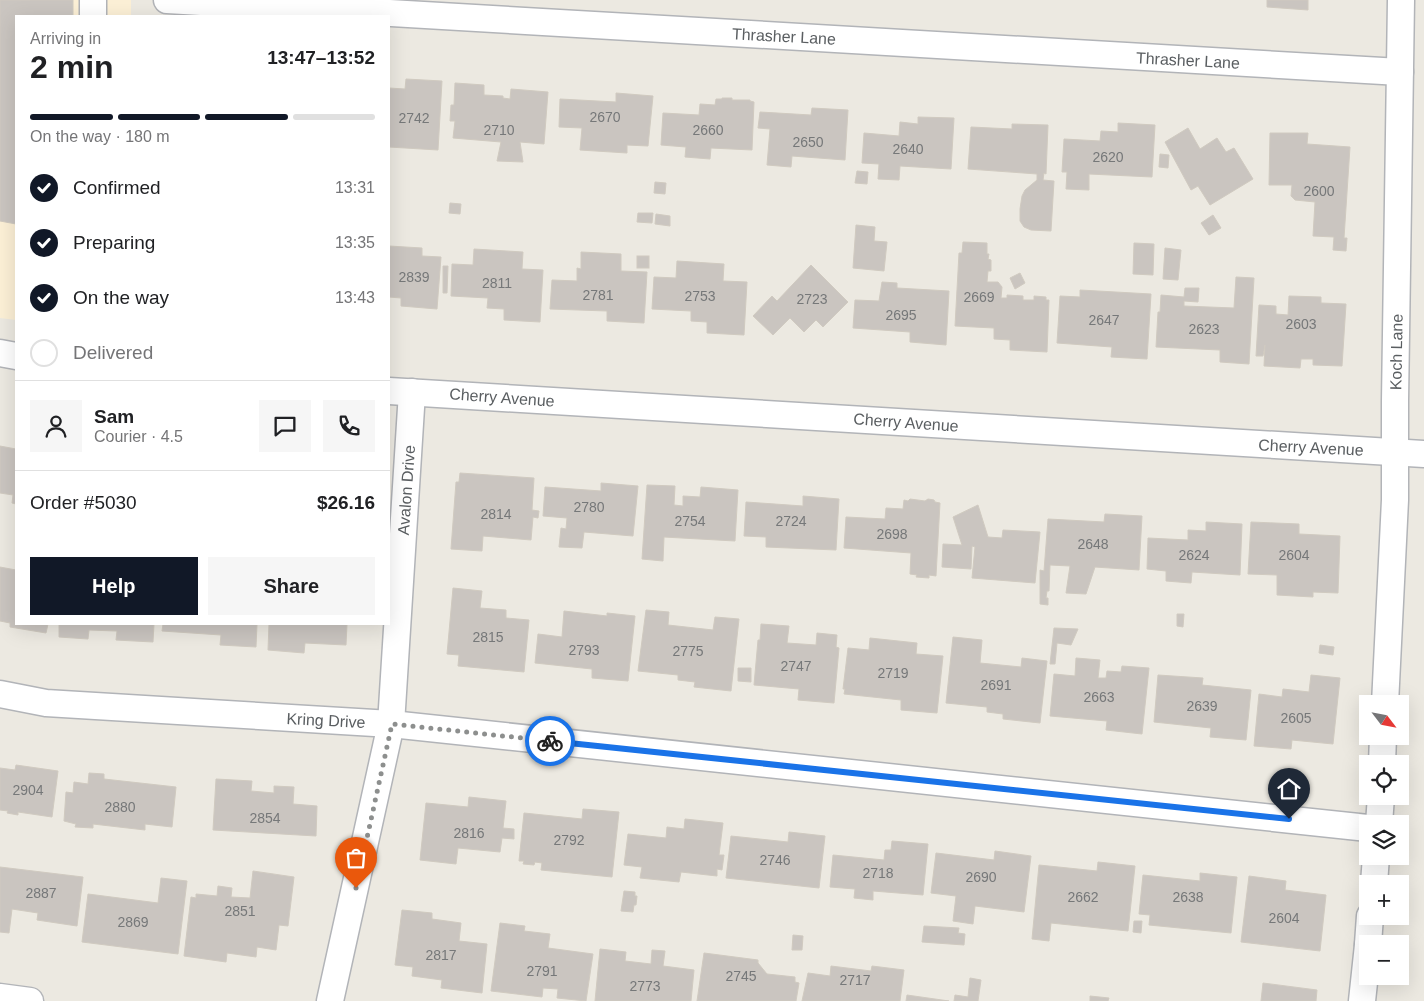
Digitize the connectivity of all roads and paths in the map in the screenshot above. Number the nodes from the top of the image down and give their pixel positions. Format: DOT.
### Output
graph roads {
  1 [pos="93,0"];
  2 [pos="168,0"];
  3 [pos="1401,0"];
  4 [pos="93,15"];
  5 [pos="1400,72"];
  6 [pos="0,353"];
  7 [pos="15,356"];
  8 [pos="400,391"];
  9 [pos="1395,452"];
  10 [pos="1424,454"];
  11 [pos="0,694"];
  12 [pos="1385,695"];
  13 [pos="392,724"];
  14 [pos="1359,827"];
  15 [pos="1364,985"];
  16 [pos="0,997"];
  17 [pos="30,1001"];
  18 [pos="330,1001"];
  19 [pos="1362,1001"];
  1 -- 4 [label="street"];
  2 -- 5 [label="street, Thrasher Lane"];
  3 -- 5 [label="street, Koch Lane"];
  5 -- 9 [label="street, Koch Lane"];
  6 -- 7 [label="street"];
  8 -- 9 [label="street, Cherry Avenue"];
  8 -- 13 [label="street, Avalon Drive"];
  9 -- 10 [label="street, Cherry Avenue"];
  9 -- 12 [label="street, Koch Lane"];
  11 -- 13 [label="street, Kring Drive"];
  13 -- 14 [label="street, Kring Drive"];
  13 -- 18 [label="street, Avalon Drive"];
  15 -- 19 [label="street"];
  16 -- 17 [label="street"];
}
